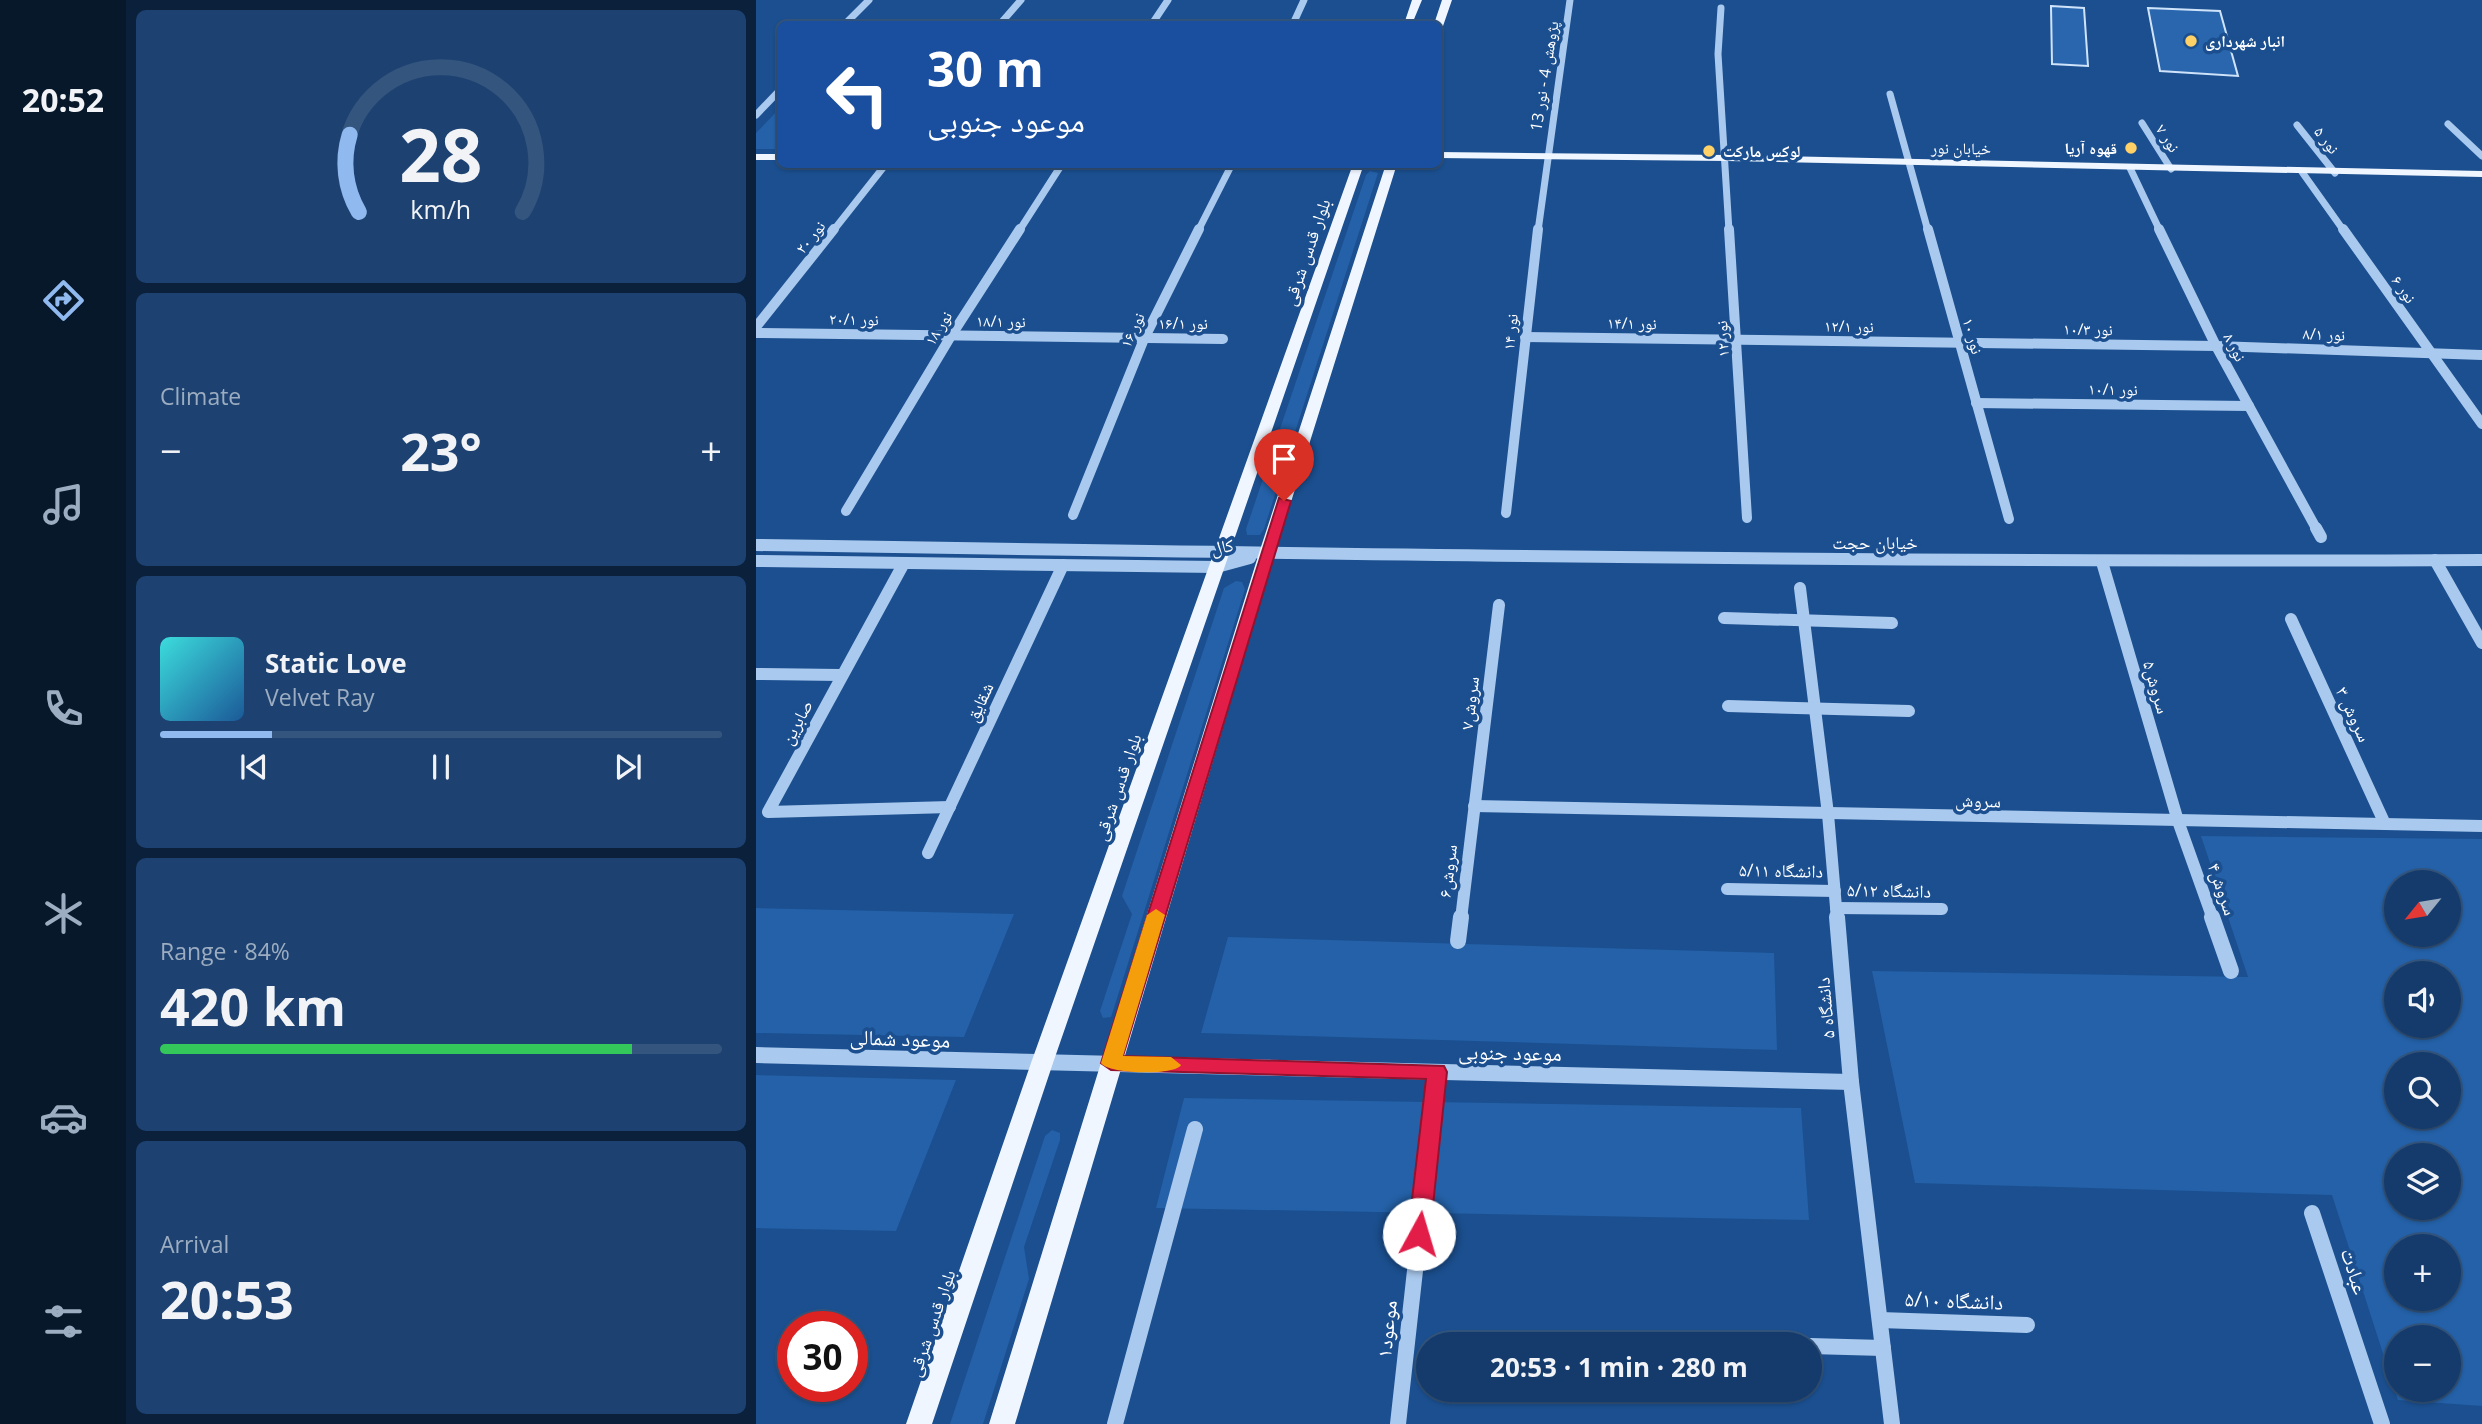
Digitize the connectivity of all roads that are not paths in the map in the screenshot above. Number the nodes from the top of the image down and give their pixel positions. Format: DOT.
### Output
graph roads {
  1 [pos="869,0"];
  2 [pos="1021,0"];
  3 [pos="1168,0"];
  4 [pos="1304,0"];
  5 [pos="1417,0"];
  6 [pos="1447,0"];
  7 [pos="1570,0"];
  8 [pos="1721,8"];
  9 [pos="848,21"];
  10 [pos="1003,21"];
  11 [pos="1155,21"];
  12 [pos="1294,21"];
  13 [pos="1409,21"];
  14 [pos="1440,21"];
  15 [pos="777,93"];
  16 [pos="1890,94"];
  17 [pos="756,114"];
  18 [pos="2142,123"];
  19 [pos="2297,124"];
  20 [pos="2448,124"];
  21 [pos="1442,155"];
  22 [pos="1546,156"];
  23 [pos="2482,156"];
  24 [pos="756,157"];
  25 [pos="777,157"];
  26 [pos="1727,158"];
  27 [pos="1909,162"];
  28 [pos="2130,167"];
  29 [pos="883,168"];
  30 [pos="1059,168"];
  31 [pos="1230,168"];
  32 [pos="1358,168"];
  33 [pos="1391,168"];
  34 [pos="2171,169"];
  35 [pos="2302,172"];
  36 [pos="2335,173"];
  37 [pos="2482,174"];
  38 [pos="756,327"];
  39 [pos="756,333"];
  40 [pos="951,336"];
  41 [pos="1525,337"];
  42 [pos="1144,339"];
  43 [pos="1223,339"];
  44 [pos="1738,340"];
  45 [pos="1959,343"];
  46 [pos="2216,346"];
  47 [pos="2430,353"];
  48 [pos="2482,355"];
  49 [pos="1976,403"];
  50 [pos="2249,406"];
  51 [pos="2482,424"];
  52 [pos="846,511"];
  53 [pos="1506,513"];
  54 [pos="1073,515"];
  55 [pos="1747,518"];
  56 [pos="2009,519"];
  57 [pos="2321,537"];
  58 [pos="756,545"];
  59 [pos="1267,553"];
  60 [pos="1219,560"];
  61 [pos="2435,560"];
  62 [pos="2482,560"];
  63 [pos="756,561"];
  64 [pos="2102,562"];
  65 [pos="904,563"];
  66 [pos="1063,565"];
  67 [pos="1800,587"];
  68 [pos="1499,605"];
  69 [pos="1724,618"];
  70 [pos="2291,620"];
  71 [pos="1805,621"];
  72 [pos="1892,623"];
  73 [pos="2482,643"];
  74 [pos="756,674"];
  75 [pos="840,676"];
  76 [pos="1728,706"];
  77 [pos="1815,707"];
  78 [pos="1909,711"];
  79 [pos="1474,806"];
  80 [pos="950,807"];
  81 [pos="1828,814"];
  82 [pos="2178,821"];
  83 [pos="2385,824"];
  84 [pos="2482,826"];
  85 [pos="928,853"];
  86 [pos="1727,889"];
  87 [pos="1835,891"];
  88 [pos="1836,908"];
  89 [pos="1942,909"];
  90 [pos="1458,941"];
  91 [pos="2231,971"];
  92 [pos="756,1055"];
  93 [pos="1042,1063"];
  94 [pos="1111,1063"];
  95 [pos="1437,1072"];
  96 [pos="1851,1082"];
  97 [pos="1195,1129"];
  98 [pos="2312,1213"];
  99 [pos="1880,1320"];
  100 [pos="2027,1325"];
  101 [pos="1822,1346"];
  102 [pos="1883,1348"];
  103 [pos="919,1424"];
  104 [pos="1002,1424"];
  105 [pos="1115,1424"];
  106 [pos="1398,1424"];
  107 [pos="1892,1424"];
  108 [pos="2382,1424"];
  1 -- 9 [label="street"];
  2 -- 10 [label="street"];
  3 -- 11 [label="street"];
  4 -- 12 [label="street"];
  5 -- 13 [label="main road"];
  6 -- 14 [label="main road"];
  7 -- 22 [label="street, پژوهش 4 - نور 13"];
  8 -- 26 [label="street, نور ۱۲"];
  15 -- 17 [label="street"];
  16 -- 27 [label="street, نور ۱۰"];
  18 -- 34 [label="street, نور ۷"];
  19 -- 36 [label="street, نور ۵"];
  20 -- 23 [label="street"];
  21 -- 22 [label="main road, خیابان نور"];
  22 -- 26 [label="main road, خیابان نور"];
  22 -- 41 [label="street, نور ۱۴"];
  24 -- 25 [label="main road"];
  26 -- 27 [label="main road, خیابان نور"];
  26 -- 44 [label="street, نور ۱۲"];
  27 -- 28 [label="main road, خیابان نور"];
  27 -- 45 [label="street, نور ۱۰"];
  28 -- 34 [label="main road, خیابان نور"];
  28 -- 46 [label="street, نور ۸"];
  29 -- 38 [label="street, نور ۲۰"];
  30 -- 40 [label="street, نور ۱۸"];
  31 -- 42 [label="street, نور ۱۶"];
  32 -- 60 [label="main road, بلوار قدس شرقی"];
  33 -- 59 [label="main road"];
  34 -- 35 [label="main road, خیابان نور"];
  35 -- 36 [label="main road, خیابان نور"];
  35 -- 47 [label="street, نور ۶"];
  36 -- 37 [label="main road, خیابان نور"];
  39 -- 40 [label="street, نور ۲۰/۱"];
  40 -- 42 [label="street, نور ۱۸/۱"];
  40 -- 52 [label="street, نور ۱۸"];
  41 -- 44 [label="street, نور ۱۴/۱"];
  41 -- 53 [label="street, نور ۱۴"];
  42 -- 43 [label="street, نور ۱۶/۱"];
  42 -- 54 [label="street, نور ۱۶"];
  44 -- 45 [label="street, نور ۱۲/۱"];
  44 -- 55 [label="street, نور ۱۲"];
  45 -- 46 [label="street, نور ۱۰/۳"];
  45 -- 49 [label="street, نور ۱۰"];
  46 -- 47 [label="street, نور ۸/۱"];
  46 -- 50 [label="street, نور ۸"];
  47 -- 48 [label="street, نور ۸/۱"];
  47 -- 51 [label="street, نور ۶"];
  49 -- 50 [label="street, نور ۱۰/۱"];
  49 -- 56 [label="street, نور ۱۰"];
  50 -- 57 [label="street, نور ۸"];
  58 -- 60 [label="street, کال"];
  59 -- 60 [label="street, کال"];
  59 -- 64 [label="street, خیابان حجت"];
  59 -- 94 [label="main road"];
  60 -- 66 [label="street, کال"];
  60 -- 93 [label="main road, بلوار قدس شرقی"];
  61 -- 62 [label="street, خیابان حجت"];
  61 -- 64 [label="street, خیابان حجت"];
  61 -- 73 [label="street"];
  63 -- 65 [label="street, کال"];
  64 -- 82 [label="street, سروش۵"];
  65 -- 66 [label="street, کال"];
  65 -- 75 [label="street, صابرین"];
  66 -- 80 [label="street, شقایق"];
  67 -- 71 [label="street, دانشگاه ۵"];
  68 -- 79 [label="street, سروش۷"];
  69 -- 71 [label="street"];
  70 -- 83 [label="street, سروش ۳"];
  71 -- 72 [label="street"];
  71 -- 77 [label="street, دانشگاه ۵"];
  74 -- 75 [label="street"];
  75 -- 80 [label="street, صابرین"];
  76 -- 77 [label="street"];
  77 -- 78 [label="street"];
  77 -- 81 [label="street, دانشگاه ۵"];
  79 -- 81 [label="street, سروش"];
  79 -- 90 [label="street, سروش۶"];
  80 -- 85 [label="street, شقایق"];
  81 -- 82 [label="street, سروش"];
  81 -- 87 [label="street, دانشگاه ۵"];
  82 -- 83 [label="street, سروش"];
  82 -- 91 [label="street, سروش۴"];
  83 -- 84 [label="street, سروش"];
  86 -- 87 [label="street, دانشگاه ۵/۱۱"];
  87 -- 88 [label="street, دانشگاه ۵"];
  88 -- 89 [label="street, دانشگاه ۵/۱۲"];
  88 -- 96 [label="street, دانشگاه ۵"];
  92 -- 93 [label="street, موعود شمالی"];
  93 -- 94 [label="street, موعود جنوبی"];
  93 -- 103 [label="main road, بلوار قدس شرقی"];
  94 -- 95 [label="street, موعود جنوبی"];
  94 -- 104 [label="main road"];
  95 -- 96 [label="street, موعود جنوبی"];
  95 -- 106 [label="street, موعود۱"];
  96 -- 99 [label="street, دانشگاه ۵"];
  97 -- 105 [label="street"];
  98 -- 108 [label="street, عبادت"];
  99 -- 100 [label="street, دانشگاه ۵/۱۰"];
  99 -- 102 [label="street, دانشگاه ۵"];
  101 -- 102 [label="street"];
  102 -- 107 [label="street, دانشگاه ۵"];
}
